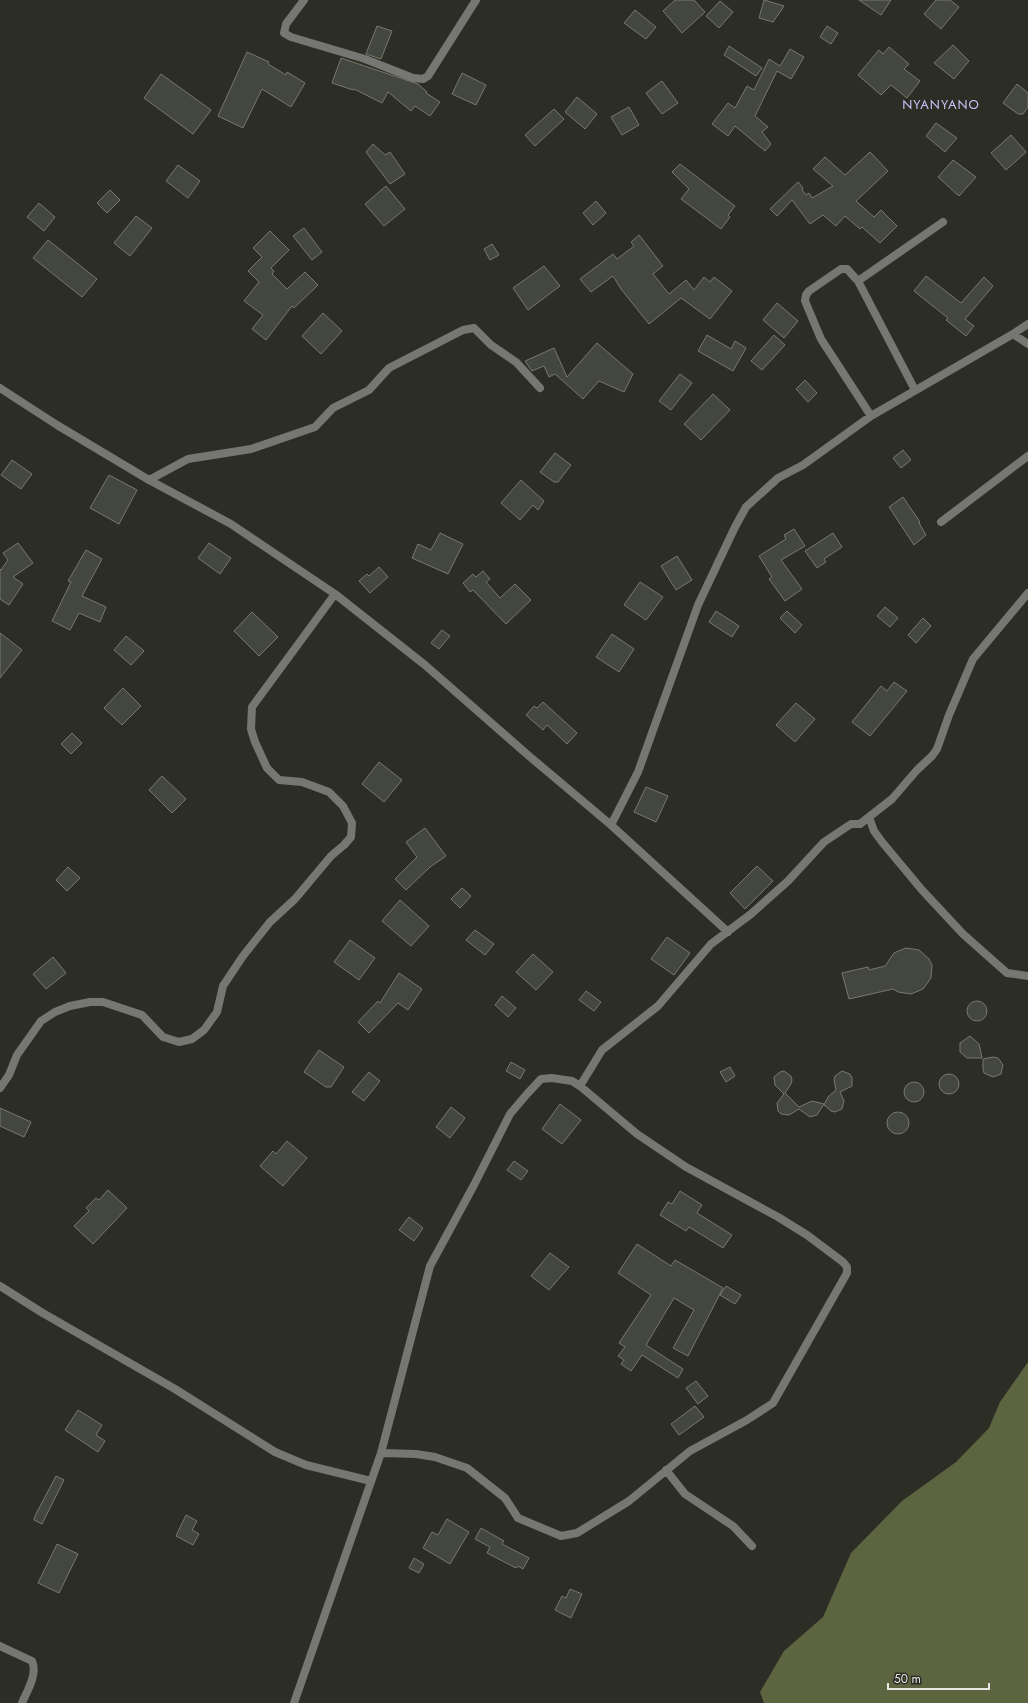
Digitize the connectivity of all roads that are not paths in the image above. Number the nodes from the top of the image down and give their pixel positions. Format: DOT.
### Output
graph roads {
  1 [pos="304,0"];
  2 [pos="476,0"];
  3 [pos="943,222"];
  4 [pos="858,281"];
  5 [pos="1028,324"];
  6 [pos="1013,334"];
  7 [pos="1028,344"];
  8 [pos="0,388"];
  9 [pos="540,388"];
  10 [pos="915,390"];
  11 [pos="871,416"];
  12 [pos="1028,456"];
  13 [pos="150,480"];
  14 [pos="941,522"];
  15 [pos="1028,593"];
  16 [pos="335,594"];
  17 [pos="869,817"];
  18 [pos="612,825"];
  19 [pos="728,932"];
  20 [pos="1028,976"];
  21 [pos="580,1086"];
  22 [pos="0,1088"];
  23 [pos="0,1286"];
  24 [pos="381,1453"];
  25 [pos="666,1470"];
  26 [pos="371,1481"];
  27 [pos="752,1546"];
  28 [pos="0,1646"];
  29 [pos="22,1703"];
  30 [pos="294,1703"];
  1 -- 2 [label="street"];
  3 -- 4 [label="street"];
  4 -- 10 [label="street"];
  4 -- 11 [label="street"];
  5 -- 6 [label="street"];
  6 -- 7 [label="street"];
  6 -- 10 [label="street"];
  8 -- 13 [label="street"];
  9 -- 13 [label="street"];
  10 -- 11 [label="street"];
  11 -- 18 [label="street"];
  12 -- 14 [label="street"];
  13 -- 16 [label="street"];
  15 -- 17 [label="street"];
  16 -- 18 [label="street"];
  16 -- 22 [label="street"];
  17 -- 19 [label="street"];
  17 -- 20 [label="street"];
  18 -- 19 [label="street"];
  19 -- 21 [label="street"];
  21 -- 24 [label="street"];
  21 -- 25 [label="street"];
  23 -- 26 [label="street"];
  24 -- 25 [label="street"];
  24 -- 26 [label="street"];
  25 -- 27 [label="street"];
  26 -- 30 [label="street"];
  28 -- 29 [label="street"];
}
